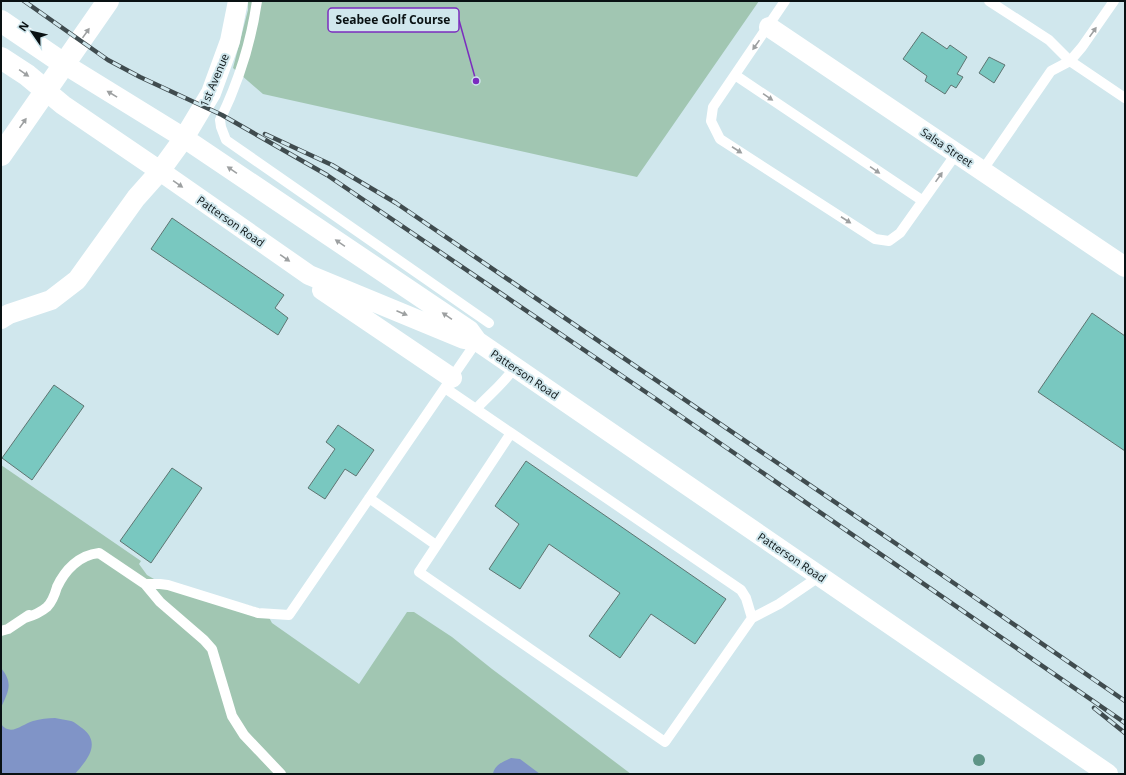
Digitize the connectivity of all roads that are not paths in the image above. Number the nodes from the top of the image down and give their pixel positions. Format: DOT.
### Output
graph roads {
  1 [pos="108,1"];
  2 [pos="238,1"];
  3 [pos="257,1"];
  4 [pos="786,1"];
  5 [pos="989,1"];
  6 [pos="1114,1"];
  7 [pos="1,21"];
  8 [pos="769,27"];
  9 [pos="1,58"];
  10 [pos="1070,61"];
  11 [pos="64,64"];
  12 [pos="735,75"];
  13 [pos="45,90"];
  14 [pos="1125,98"];
  15 [pos="184,138"];
  16 [pos="956,154"];
  17 [pos="1,155"];
  18 [pos="160,171"];
  19 [pos="982,171"];
  20 [pos="923,201"];
  21 [pos="1125,268"];
  22 [pos="309,275"];
  23 [pos="1,319"];
  24 [pos="489,323"];
  25 [pos="477,341"];
  26 [pos="515,367"];
  27 [pos="448,383"];
  28 [pos="476,409"];
  29 [pos="511,433"];
  30 [pos="369,498"];
  31 [pos="436,545"];
  32 [pos="820,576"];
  33 [pos="145,584"];
  34 [pos="752,618"];
  35 [pos="1,631"];
  36 [pos="281,774"];
  37 [pos="1108,774"];
  11 -- 1 [label="main road, one-way"];
  2 -- 15 [label="street, 1st Avenue"];
  3 -- 24 [label="lane"];
  4 -- 8 [label="lane"];
  5 -- 10 [label="lane"];
  10 -- 6 [label="lane, one-way"];
  7 -- 11 [label="main road"];
  8 -- 12 [label="lane, one-way"];
  8 -- 16 [label="street, Salsa Street"];
  9 -- 13 [label="main road, one-way"];
  10 -- 14 [label="lane"];
  10 -- 19 [label="lane"];
  11 -- 13 [label="main road"];
  15 -- 11 [label="street, Patterson Road, one-way"];
  12 -- 20 [label="lane, one-way"];
  12 -- 20 [label="lane, one-way"];
  17 -- 13 [label="main road, one-way"];
  13 -- 18 [label="street, Patterson Road"];
  15 -- 18 [label="street, 1st Avenue"];
  25 -- 15 [label="street, Patterson Road, one-way"];
  16 -- 19 [label="street, Salsa Street"];
  20 -- 16 [label="lane, one-way"];
  18 -- 22 [label="street, Patterson Road, one-way"];
  18 -- 23 [label="street, 1st Avenue"];
  19 -- 21 [label="street, Salsa Street"];
  22 -- 25 [label="street, Patterson Road, one-way"];
  22 -- 27 [label="street"];
  25 -- 26 [label="street, Patterson Road"];
  25 -- 27 [label="lane"];
  26 -- 28 [label="lane"];
  26 -- 32 [label="street, Patterson Road"];
  27 -- 28 [label="lane"];
  27 -- 30 [label="lane"];
  28 -- 29 [label="lane"];
  29 -- 31 [label="lane"];
  29 -- 34 [label="lane"];
  30 -- 31 [label="lane"];
  30 -- 33 [label="lane"];
  31 -- 34 [label="lane"];
  32 -- 34 [label="lane"];
  32 -- 37 [label="street, Patterson Road"];
  33 -- 35 [label="lane"];
  33 -- 36 [label="lane"];
}
